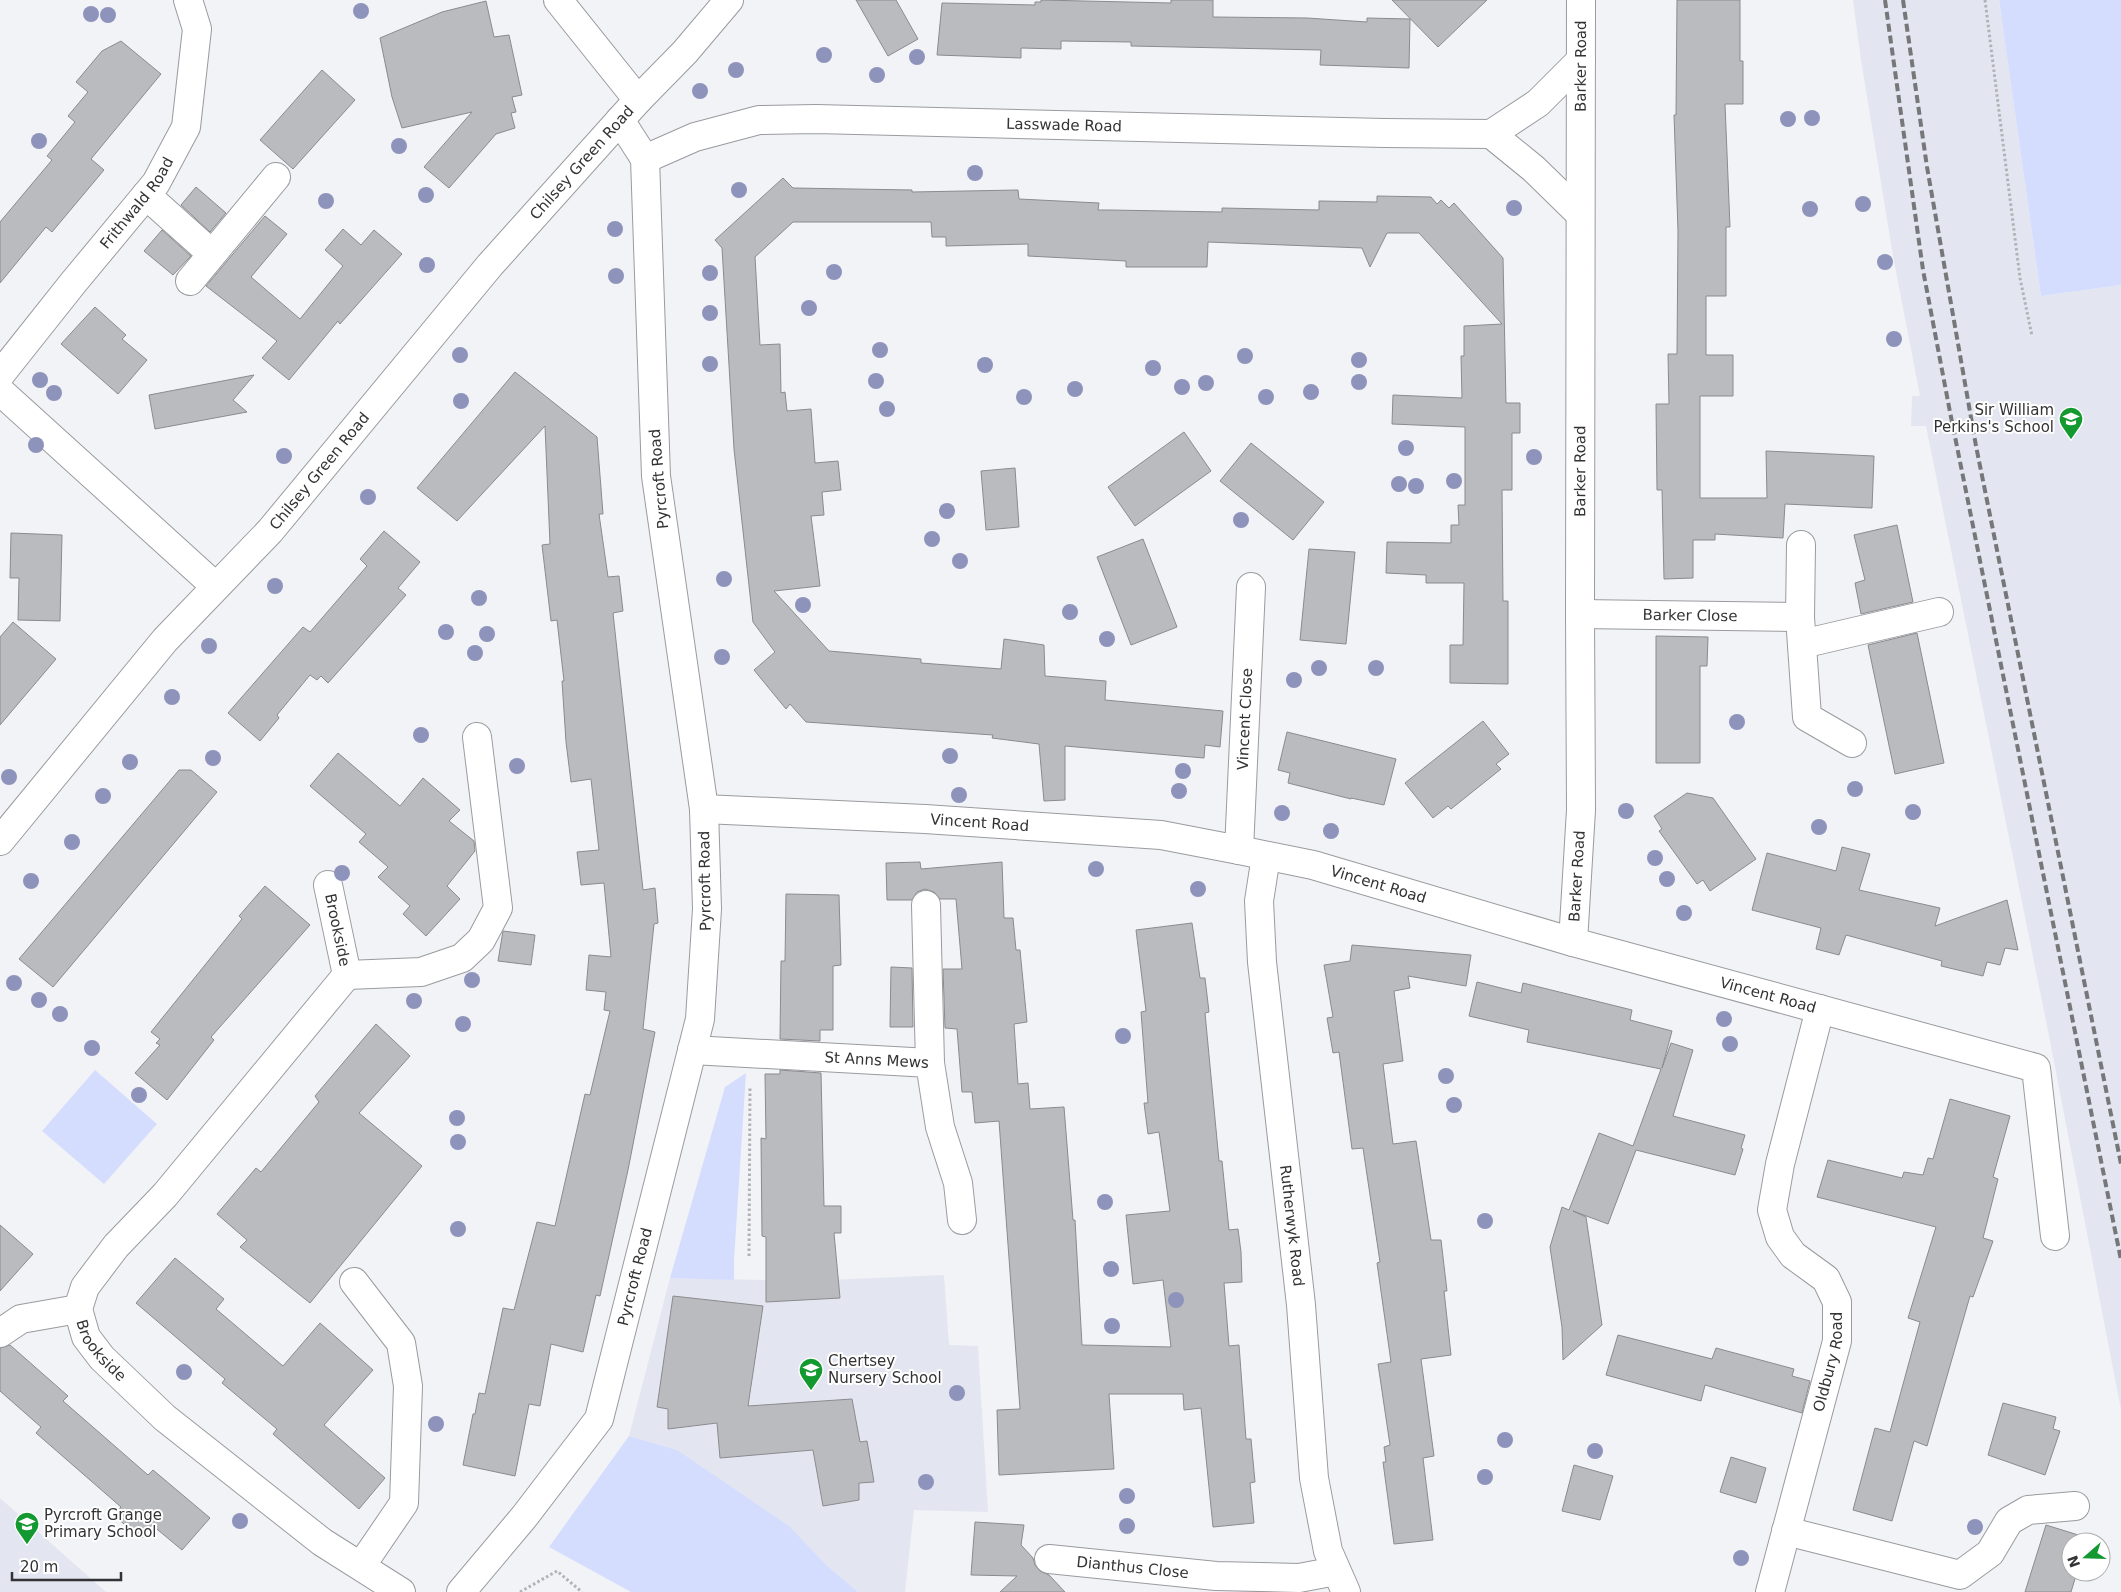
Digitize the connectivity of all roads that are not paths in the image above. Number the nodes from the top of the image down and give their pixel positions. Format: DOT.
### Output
graph roads {
  1 [pos="188,0"];
  2 [pos="558,0"];
  3 [pos="729,0"];
  4 [pos="1581,0"];
  5 [pos="1581,60"];
  6 [pos="638,100"];
  7 [pos="620,120"];
  8 [pos="1491,134"];
  9 [pos="645,159"];
  10 [pos="276,177"];
  11 [pos="146,195"];
  12 [pos="1580,214"];
  13 [pos="212,254"];
  14 [pos="190,281"];
  15 [pos="0,375"];
  16 [pos="0,391"];
  17 [pos="1800,545"];
  18 [pos="215,586"];
  19 [pos="1251,587"];
  20 [pos="1939,612"];
  21 [pos="1580,614"];
  22 [pos="1800,617"];
  23 [pos="1802,644"];
  24 [pos="477,737"];
  25 [pos="1852,743"];
  26 [pos="704,809"];
  27 [pos="0,841"];
  28 [pos="1239,850"];
  29 [pos="1266,856"];
  30 [pos="328,885"];
  31 [pos="926,905"];
  32 [pos="1573,942"];
  33 [pos="348,975"];
  34 [pos="1820,1009"];
  35 [pos="692,1050"];
  36 [pos="930,1063"];
  37 [pos="962,1220"];
  38 [pos="2055,1236"];
  39 [pos="354,1282"];
  40 [pos="78,1309"];
  41 [pos="0,1333"];
  42 [pos="2075,1506"];
  43 [pos="1786,1531"];
  44 [pos="1049,1559"];
  45 [pos="361,1566"];
  46 [pos="1341,1581"];
  47 [pos="1216,1584"];
  48 [pos="473,1587"];
  49 [pos="401,1592"];
  50 [pos="1770,1592"];
  1 -- 11 [label="street, Frithwald Road"];
  2 -- 6 [label="street"];
  3 -- 6 [label="street"];
  4 -- 5 [label="street, Barker Road"];
  5 -- 8 [label="street"];
  5 -- 12 [label="street, Barker Road"];
  6 -- 7 [label="street, Chilsey Green Road"];
  7 -- 9 [label="street"];
  7 -- 18 [label="street, Chilsey Green Road"];
  8 -- 9 [label="street, Lasswade Road"];
  8 -- 12 [label="street"];
  9 -- 26 [label="street, Pyrcroft Road"];
  10 -- 13 [label="street"];
  11 -- 13 [label="street"];
  11 -- 15 [label="street, Frithwald Road"];
  12 -- 21 [label="street, Barker Road"];
  13 -- 14 [label="street"];
  16 -- 18 [label="street"];
  17 -- 22 [label="street"];
  18 -- 27 [label="street, Chilsey Green Road"];
  19 -- 28 [label="street, Vincent Close"];
  20 -- 23 [label="street"];
  21 -- 22 [label="street, Barker Close"];
  21 -- 32 [label="street, Barker Road"];
  22 -- 23 [label="street"];
  23 -- 25 [label="street"];
  24 -- 33 [label="street, Brookside"];
  26 -- 28 [label="street, Vincent Road"];
  26 -- 35 [label="street, Pyrcroft Road"];
  28 -- 29 [label="street, Vincent Road"];
  29 -- 32 [label="street, Vincent Road"];
  29 -- 46 [label="street, Rutherwyk Road"];
  30 -- 33 [label="street, Brookside"];
  31 -- 36 [label="street"];
  32 -- 34 [label="street, Vincent Road"];
  33 -- 40 [label="street, Brookside"];
  34 -- 38 [label="street, Vincent Road"];
  34 -- 43 [label="street, Oldbury Road"];
  35 -- 36 [label="street, St Anns Mews"];
  35 -- 48 [label="street, Pyrcroft Road"];
  36 -- 37 [label="street, St Anns Mews"];
  39 -- 45 [label="street"];
  40 -- 41 [label="street"];
  40 -- 45 [label="street, Brookside"];
  42 -- 43 [label="street"];
  43 -- 50 [label="street, Oldbury Road"];
  44 -- 47 [label="street, Dianthus Close"];
  45 -- 49 [label="street, Brookside"];
  46 -- 47 [label="street, Dianthus Close"];
}
